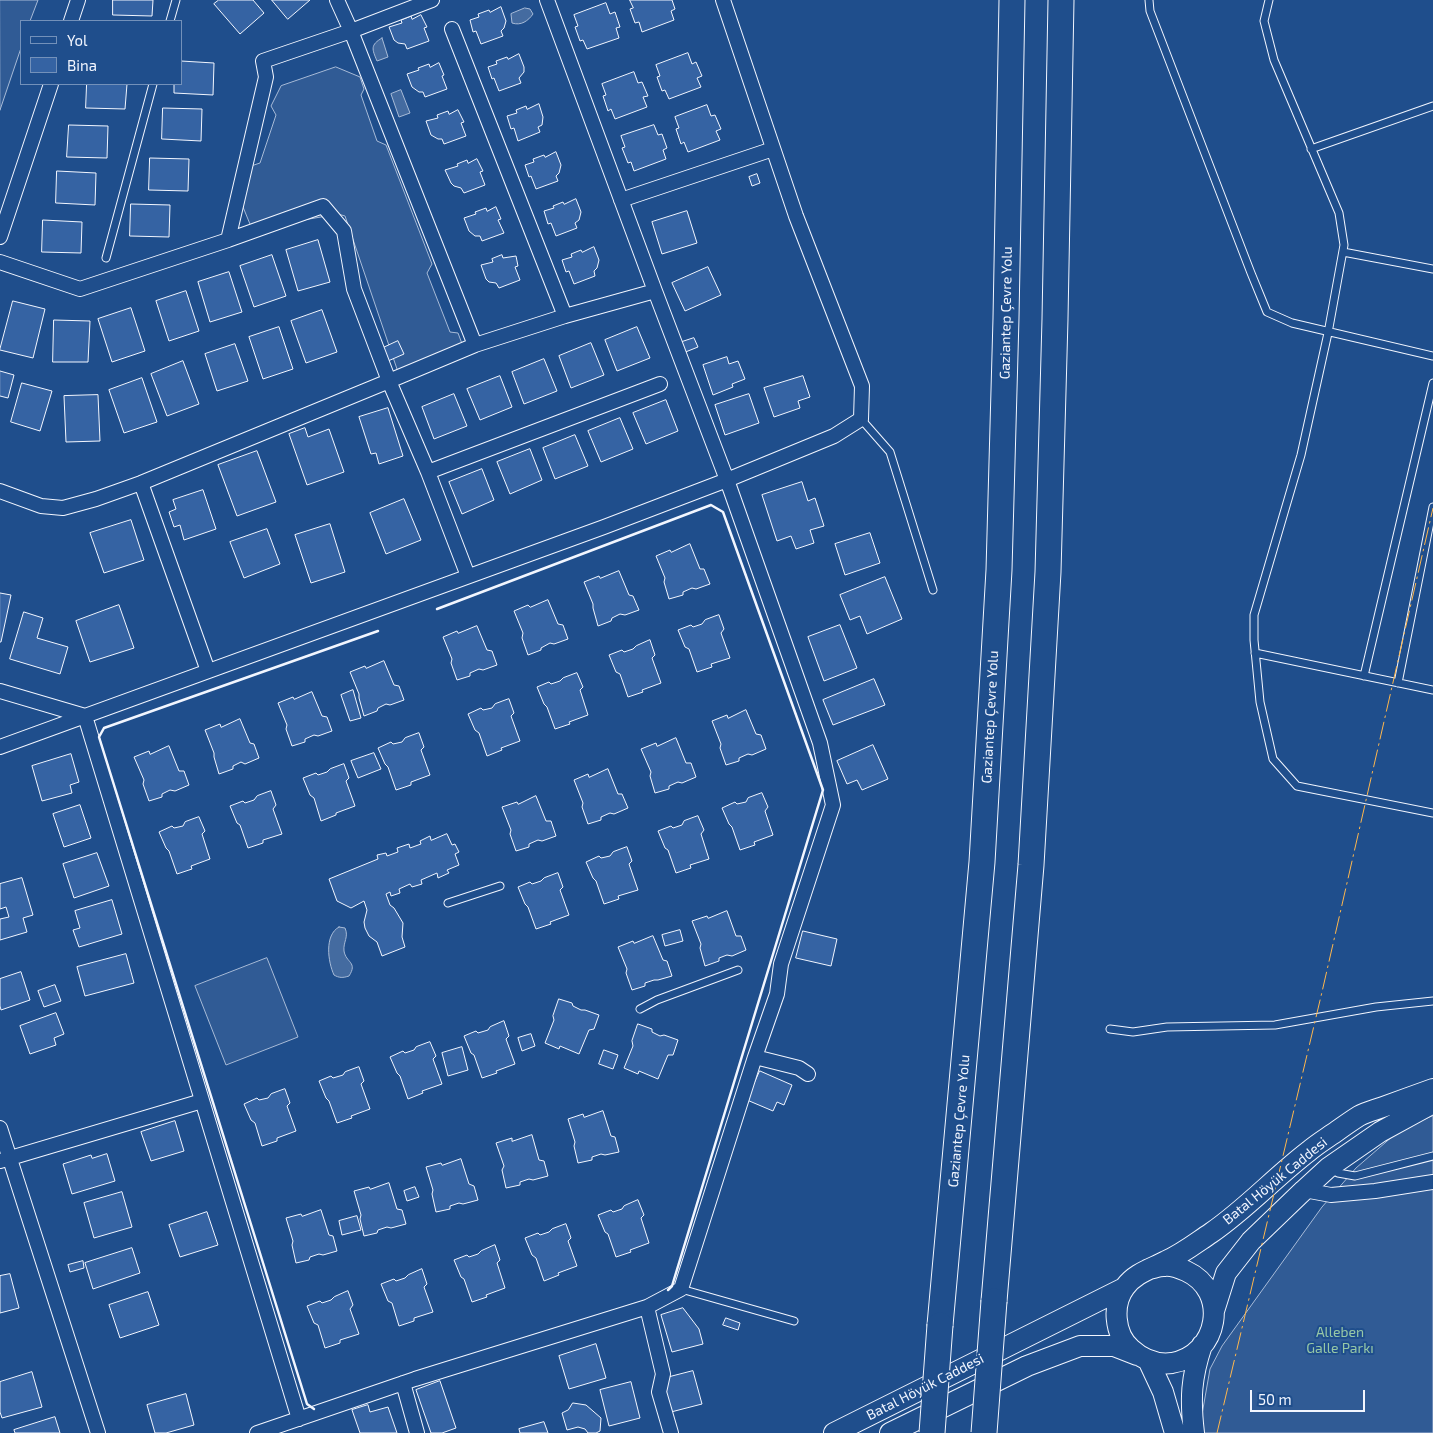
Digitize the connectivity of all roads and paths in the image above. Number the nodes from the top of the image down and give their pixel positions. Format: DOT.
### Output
graph roads {
  1 [pos="78,0"];
  2 [pos="176,0"];
  3 [pos="337,0"];
  4 [pos="432,0"];
  5 [pos="547,0"];
  6 [pos="722,0"];
  7 [pos="1012,0"];
  8 [pos="1061,0"];
  9 [pos="1149,0"];
  10 [pos="1270,0"];
  11 [pos="71,20"];
  12 [pos="170,20"];
  13 [pos="452,29"];
  14 [pos="350,31"];
  15 [pos="51,85"];
  16 [pos="153,85"];
  17 [pos="1433,106"];
  18 [pos="773,149"];
  19 [pos="1312,149"];
  20 [pos="622,200"];
  21 [pos="0,237"];
  22 [pos="228,240"];
  23 [pos="1343,252"];
  24 [pos="106,258"];
  25 [pos="0,262"];
  26 [pos="1433,269"];
  27 [pos="655,291"];
  28 [pos="565,316"];
  29 [pos="1328,333"];
  30 [pos="475,344"];
  31 [pos="1433,356"];
  32 [pos="389,381"];
  33 [pos="1433,383"];
  34 [pos="660,384"];
  35 [pos="861,419"];
  36 [pos="428,472"];
  37 [pos="727,480"];
  38 [pos="141,483"];
  39 [pos="0,491"];
  40 [pos="1433,507"];
  41 [pos="468,576"];
  42 [pos="933,590"];
  43 [pos="1255,653"];
  44 [pos="208,672"];
  45 [pos="1364,676"];
  46 [pos="1398,683"];
  47 [pos="1433,690"];
  48 [pos="0,691"];
  49 [pos="85,716"];
  50 [pos="0,747"];
  51 [pos="1433,812"];
  52 [pos="500,886"];
  53 [pos="448,903"];
  54 [pos="738,970"];
  55 [pos="1433,1001"];
  56 [pos="640,1009"];
  57 [pos="1110,1030"];
  58 [pos="755,1057"];
  59 [pos="808,1074"];
  60 [pos="1433,1089"];
  61 [pos="202,1101"];
  62 [pos="1433,1104"];
  63 [pos="0,1128"];
  64 [pos="1433,1156"];
  65 [pos="5,1160"];
  66 [pos="1328,1168"];
  67 [pos="1433,1182"];
  68 [pos="1304,1190"];
  69 [pos="1149,1268"];
  70 [pos="1124,1288"];
  71 [pos="681,1289"];
  72 [pos="647,1307"];
  73 [pos="1214,1311"];
  74 [pos="794,1321"];
  75 [pos="1202,1346"];
  76 [pos="1144,1358"];
  77 [pos="402,1383"];
  78 [pos="299,1419"];
  79 [pos="98,1433"];
  80 [pos="257,1433"];
  81 [pos="417,1433"];
  82 [pos="671,1433"];
  83 [pos="834,1433"];
  84 [pos="890,1433"];
  85 [pos="932,1433"];
  86 [pos="984,1433"];
  87 [pos="1175,1433"];
  88 [pos="1194,1433"];
  1 -- 11 [label="street"];
  2 -- 12 [label="lane"];
  3 -- 14 [label="street"];
  4 -- 14 [label="street"];
  5 -- 20 [label="street"];
  6 -- 18 [label="street"];
  7 -- 85 [label="highway, Gaziantep Çevre Yolu, bridge"];
  8 -- 86 [label="highway, bridge"];
  9 -- 29 [label="lane"];
  10 -- 19 [label="lane"];
  13 -- 28 [label="street"];
  14 -- 22 [label="street"];
  14 -- 30 [label="street"];
  15 -- 21 [label="street"];
  16 -- 24 [label="lane"];
  17 -- 19 [label="lane"];
  18 -- 20 [label="street"];
  18 -- 35 [label="street"];
  19 -- 23 [label="lane"];
  20 -- 27 [label="street"];
  22 -- 25 [label="street"];
  22 -- 32 [label="street"];
  23 -- 26 [label="lane"];
  23 -- 29 [label="lane"];
  27 -- 28 [label="street"];
  27 -- 37 [label="street"];
  28 -- 30 [label="street"];
  29 -- 31 [label="lane"];
  29 -- 43 [label="lane"];
  30 -- 32 [label="street"];
  32 -- 36 [label="street"];
  32 -- 38 [label="street"];
  33 -- 45 [label="lane"];
  34 -- 36 [label="street"];
  35 -- 37 [label="street"];
  35 -- 42 [label="lane"];
  36 -- 41 [label="street"];
  37 -- 41 [label="street"];
  37 -- 58 [label="street"];
  38 -- 39 [label="street"];
  38 -- 44 [label="street"];
  40 -- 46 [label="lane"];
  41 -- 44 [label="street"];
  43 -- 45 [label="lane"];
  43 -- 51 [label="lane"];
  44 -- 49 [label="street"];
  45 -- 46 [label="lane"];
  46 -- 47 [label="lane"];
  48 -- 49 [label="street"];
  49 -- 50 [label="street"];
  49 -- 61 [label="street"];
  52 -- 53 [label="lane"];
  54 -- 56 [label="lane"];
  55 -- 57 [label="lane"];
  58 -- 59 [label="street"];
  58 -- 71 [label="street"];
  60 -- 69 [label="main road, Batal Höyük Caddesi"];
  61 -- 65 [label="street"];
  61 -- 78 [label="street"];
  62 -- 66 [label="main road, Batal Höyük Caddesi"];
  63 -- 65 [label="street"];
  64 -- 66 [label="lane"];
  65 -- 79 [label="street"];
  66 -- 68 [label="main road, Batal Höyük Caddesi"];
  67 -- 68 [label="street"];
  68 -- 73 [label="main road, Batal Höyük Caddesi"];
  69 -- 70 [label="main road, Batal Höyük Caddesi"];
  69 -- 73 [label="main road"];
  70 -- 76 [label="main road"];
  70 -- 83 [label="main road, Batal Höyük Caddesi"];
  71 -- 72 [label="street"];
  71 -- 74 [label="lane"];
  72 -- 77 [label="street"];
  72 -- 82 [label="street"];
  73 -- 75 [label="main road, Batal Höyük Caddesi"];
  75 -- 76 [label="main road, Batal Höyük Caddesi"];
  75 -- 88 [label="main road"];
  76 -- 84 [label="main road, Batal Höyük Caddesi"];
  76 -- 87 [label="main road"];
  77 -- 78 [label="street"];
  77 -- 81 [label="street"];
  78 -- 80 [label="street"];
}
